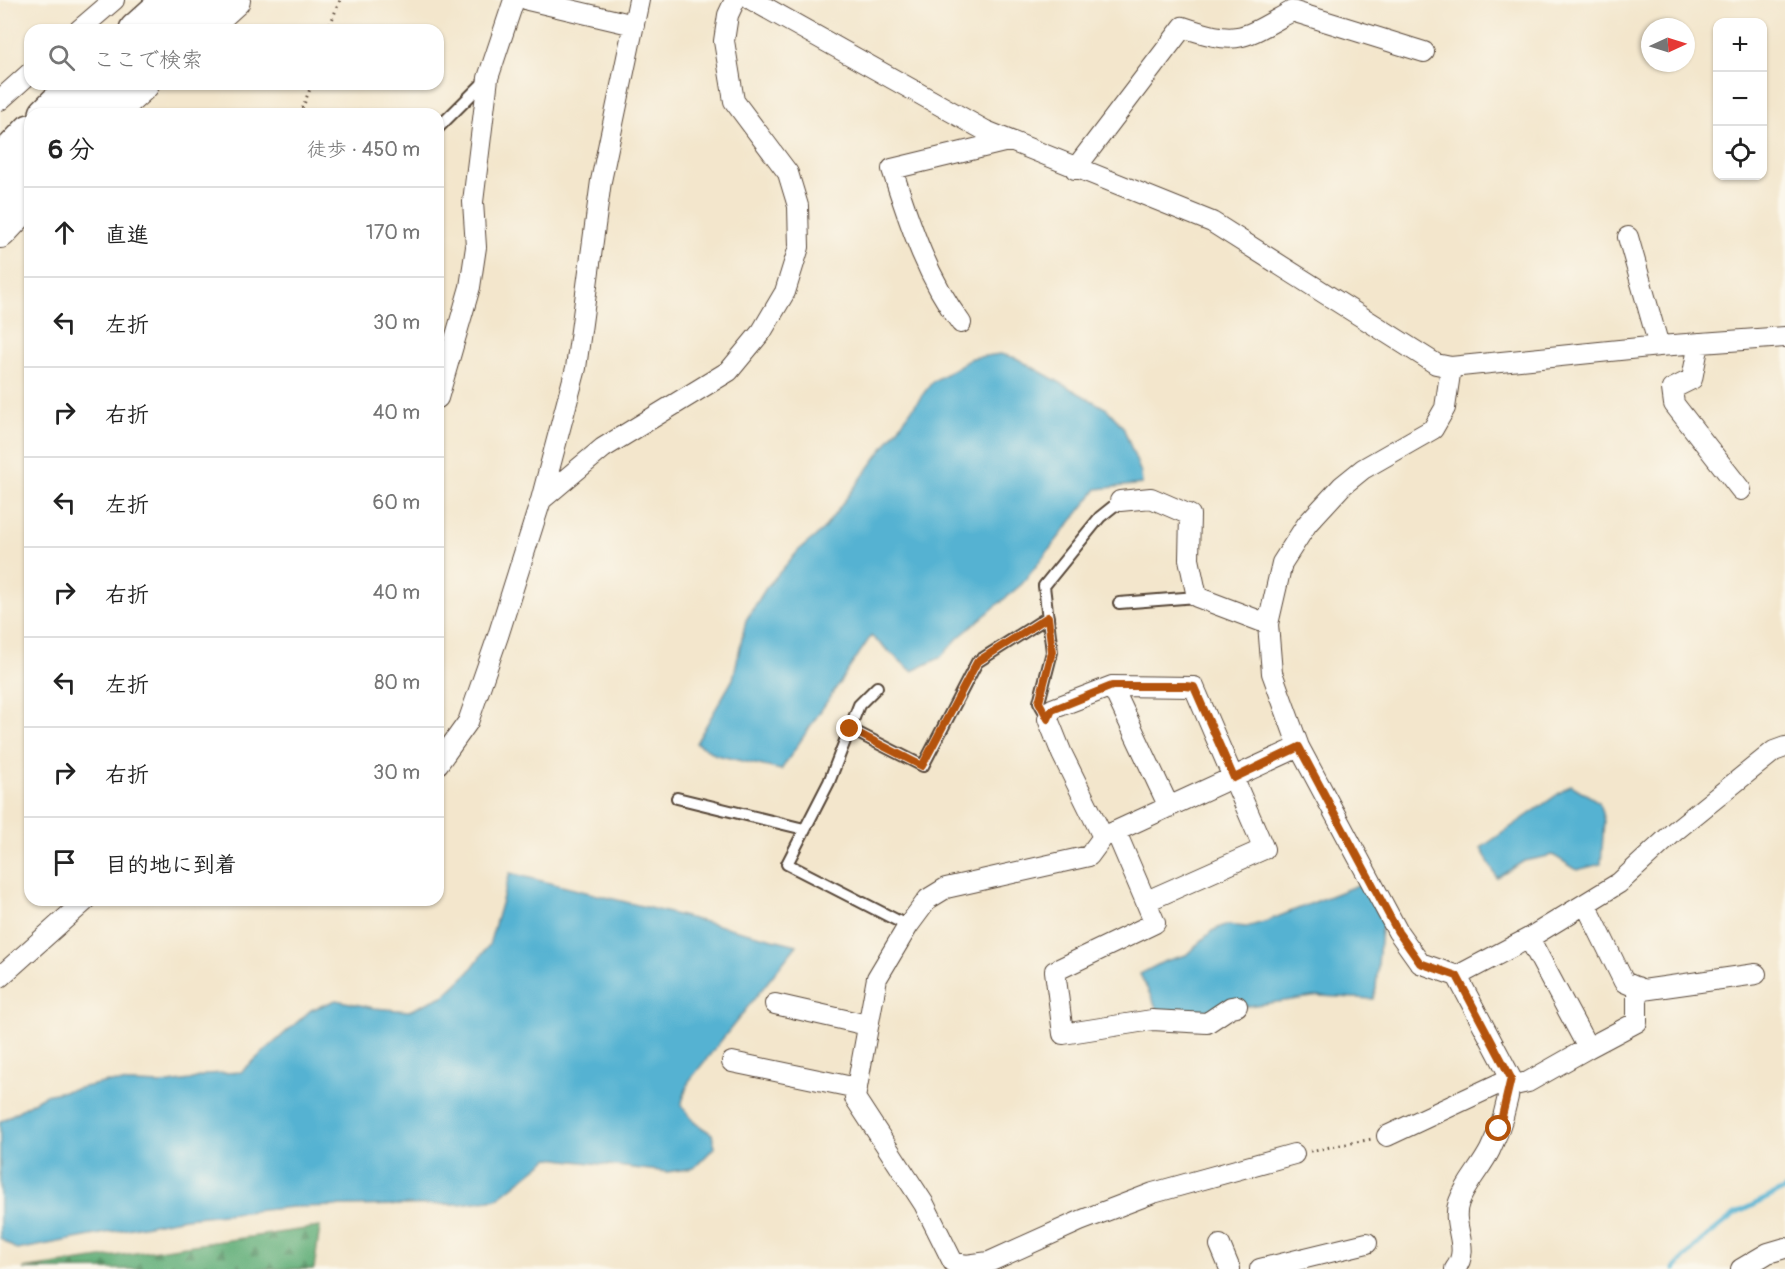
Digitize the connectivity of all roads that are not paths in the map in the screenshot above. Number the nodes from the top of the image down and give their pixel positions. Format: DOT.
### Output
graph roads {
  1 [pos="114,0"];
  2 [pos="148,0"];
  3 [pos="169,0"];
  4 [pos="206,0"];
  5 [pos="234,0"];
  6 [pos="514,0"];
  7 [pos="528,0"];
  8 [pos="639,0"];
  9 [pos="735,0"];
  10 [pos="752,0"];
  11 [pos="86,24"];
  12 [pos="123,24"];
  13 [pos="143,24"];
  14 [pos="180,24"];
  15 [pos="208,24"];
  16 [pos="634,26"];
  17 [pos="1424,52"];
  18 [pos="24,78"];
  19 [pos="488,78"];
  20 [pos="136,90"];
  21 [pos="73,93"];
  22 [pos="0,100"];
  23 [pos="45,108"];
  24 [pos="53,108"];
  25 [pos="116,108"];
  26 [pos="444,122"];
  27 [pos="24,126"];
  28 [pos="24,132"];
  29 [pos="24,137"];
  30 [pos="1008,141"];
  31 [pos="0,154"];
  32 [pos="0,163"];
  33 [pos="1076,169"];
  34 [pos="24,174"];
  35 [pos="0,202"];
  36 [pos="24,206"];
  37 [pos="0,232"];
  38 [pos="1628,237"];
  39 [pos="961,323"];
  40 [pos="1785,337"];
  41 [pos="1699,343"];
  42 [pos="1659,346"];
  43 [pos="1451,367"];
  44 [pos="444,377"];
  45 [pos="1741,490"];
  46 [pos="541,500"];
  47 [pos="1120,501"];
  48 [pos="1197,597"];
  49 [pos="1119,603"];
  50 [pos="1048,617"];
  51 [pos="1268,624"];
  52 [pos="1112,686"];
  53 [pos="877,687"];
  54 [pos="1048,719"];
  55 [pos="850,729"];
  56 [pos="1299,747"];
  57 [pos="1785,747"];
  58 [pos="444,756"];
  59 [pos="1234,778"];
  60 [pos="677,798"];
  61 [pos="1169,807"];
  62 [pos="804,829"];
  63 [pos="1109,834"];
  64 [pos="1147,901"];
  65 [pos="1586,905"];
  66 [pos="79,906"];
  67 [pos="908,926"];
  68 [pos="1530,938"];
  69 [pos="1756,974"];
  70 [pos="1457,976"];
  71 [pos="0,977"];
  72 [pos="1636,987"];
  73 [pos="775,1004"];
  74 [pos="1238,1006"];
  75 [pos="867,1025"];
  76 [pos="1588,1048"];
  77 [pos="732,1062"];
  78 [pos="1510,1082"];
  79 [pos="857,1088"];
  80 [pos="1387,1136"];
  81 [pos="1294,1154"];
  82 [pos="1367,1243"];
  83 [pos="1220,1245"];
  84 [pos="1785,1248"];
  85 [pos="1322,1262"];
  86 [pos="1230,1269"];
  87 [pos="1260,1269"];
  88 [pos="1455,1269"];
  89 [pos="1741,1269"];
  1 -- 11 [label="street"];
  2 -- 12 [label="main road"];
  3 -- 13 [label="highway"];
  4 -- 14 [label="highway"];
  5 -- 15 [label="main road"];
  6 -- 19 [label="street"];
  7 -- 16 [label="street"];
  8 -- 16 [label="street"];
  9 -- 46 [label="street"];
  10 -- 30 [label="street"];
  16 -- 46 [label="street"];
  17 -- 33 [label="street"];
  18 -- 22 [label="street"];
  19 -- 26 [label="lane"];
  19 -- 44 [label="street"];
  20 -- 25 [label="main road"];
  21 -- 23 [label="main road"];
  21 -- 24 [label="highway"];
  27 -- 31 [label="main road"];
  28 -- 31 [label="highway"];
  29 -- 32 [label="highway"];
  30 -- 33 [label="street"];
  30 -- 39 [label="street"];
  33 -- 43 [label="street"];
  34 -- 35 [label="highway"];
  36 -- 37 [label="main road"];
  38 -- 42 [label="street"];
  40 -- 41 [label="street"];
  41 -- 42 [label="street"];
  41 -- 45 [label="street"];
  42 -- 43 [label="street"];
  43 -- 51 [label="street"];
  46 -- 58 [label="street"];
  47 -- 48 [label="street"];
  47 -- 50 [label="lane"];
  48 -- 49 [label="lane"];
  48 -- 51 [label="street"];
  50 -- 54 [label="lane"];
  50 -- 55 [label="lane"];
  51 -- 56 [label="street"];
  52 -- 54 [label="street"];
  52 -- 59 [label="street"];
  52 -- 61 [label="street"];
  53 -- 55 [label="lane"];
  54 -- 63 [label="street"];
  55 -- 62 [label="lane"];
  56 -- 59 [label="street"];
  56 -- 70 [label="street"];
  57 -- 65 [label="street"];
  59 -- 61 [label="street"];
  59 -- 64 [label="street"];
  60 -- 62 [label="lane"];
  61 -- 63 [label="street"];
  62 -- 67 [label="lane"];
  63 -- 64 [label="street"];
  63 -- 67 [label="street"];
  64 -- 74 [label="street"];
  65 -- 68 [label="street"];
  65 -- 72 [label="street"];
  66 -- 71 [label="street"];
  67 -- 75 [label="street"];
  68 -- 70 [label="street"];
  68 -- 76 [label="street"];
  69 -- 72 [label="street"];
  70 -- 78 [label="street"];
  72 -- 76 [label="street"];
  73 -- 75 [label="street"];
  75 -- 79 [label="street"];
  76 -- 78 [label="street"];
  77 -- 79 [label="street"];
  78 -- 80 [label="street"];
  78 -- 88 [label="street"];
  79 -- 81 [label="street"];
  82 -- 85 [label="street"];
  83 -- 86 [label="street"];
  84 -- 89 [label="street"];
  85 -- 87 [label="street"];
}
